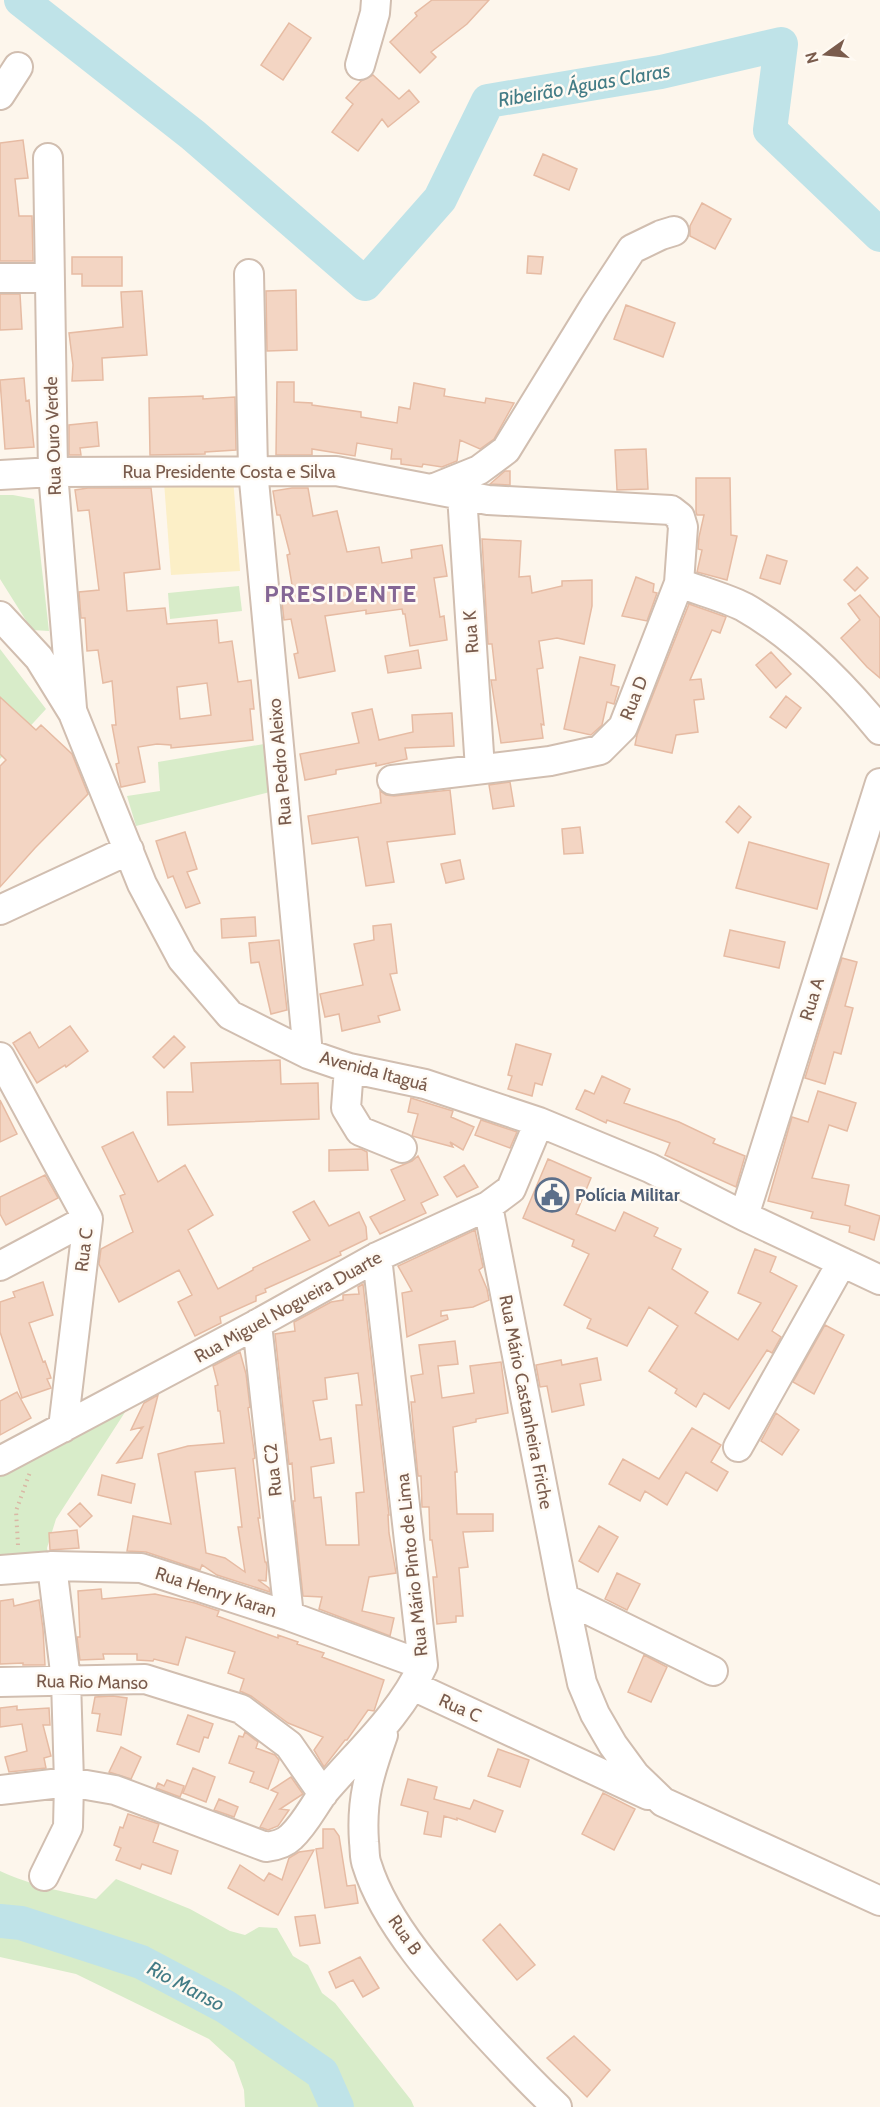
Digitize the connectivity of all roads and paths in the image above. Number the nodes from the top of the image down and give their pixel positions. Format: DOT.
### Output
graph roads {
  1 [pos="376,0"];
  2 [pos="360,65"];
  3 [pos="18,68"];
  4 [pos="0,95"];
  5 [pos="48,158"];
  6 [pos="675,231"];
  7 [pos="249,274"];
  8 [pos="49,278"];
  9 [pos="0,279"];
  10 [pos="253,470"];
  11 [pos="53,472"];
  12 [pos="0,475"];
  13 [pos="432,489"];
  14 [pos="462,495"];
  15 [pos="671,510"];
  16 [pos="679,583"];
  17 [pos="0,616"];
  18 [pos="73,713"];
  19 [pos="880,730"];
  20 [pos="480,769"];
  21 [pos="392,780"];
  22 [pos="880,783"];
  23 [pos="129,850"];
  24 [pos="0,910"];
  25 [pos="308,1054"];
  26 [pos="349,1068"];
  27 [pos="4,1075"];
  28 [pos="539,1122"];
  29 [pos="402,1148"];
  30 [pos="488,1206"];
  31 [pos="744,1216"];
  32 [pos="88,1219"];
  33 [pos="377,1257"];
  34 [pos="842,1262"];
  35 [pos="0,1266"];
  36 [pos="880,1280"];
  37 [pos="257,1324"];
  38 [pos="63,1428"];
  39 [pos="738,1447"];
  40 [pos="0,1461"];
  41 [pos="33,1468"];
  42 [pos="9,1561"];
  43 [pos="52,1566"];
  44 [pos="564,1598"];
  45 [pos="289,1616"];
  46 [pos="713,1671"];
  47 [pos="418,1676"];
  48 [pos="66,1680"];
  49 [pos="0,1682"];
  50 [pos="389,1719"];
  51 [pos="69,1782"];
  52 [pos="0,1790"];
  53 [pos="323,1794"];
  54 [pos="663,1802"];
  55 [pos="44,1876"];
  56 [pos="880,1901"];
  57 [pos="557,2107"];
  1 -- 2 [label="street"];
  3 -- 4 [label="street"];
  5 -- 8 [label="street, Rua Ouro Verde"];
  6 -- 13 [label="street"];
  7 -- 10 [label="street, Rua Pedro Aleixo"];
  8 -- 9 [label="street"];
  8 -- 11 [label="street, Rua Ouro Verde"];
  10 -- 11 [label="street, Rua Presidente Costa e Silva"];
  10 -- 13 [label="street, Rua Presidente Costa e Silva"];
  10 -- 25 [label="street, Rua Pedro Aleixo"];
  11 -- 12 [label="street, Rua Presidente Costa e Silva"];
  11 -- 18 [label="street, Rua Ouro Verde"];
  13 -- 14 [label="street, Rua Presidente Costa e Silva"];
  14 -- 15 [label="street, Rua Presidente Costa e Silva"];
  14 -- 20 [label="street, Rua K"];
  15 -- 16 [label="street, Rua D"];
  16 -- 19 [label="street"];
  16 -- 20 [label="street, Rua D"];
  17 -- 18 [label="street, Avenida Itaguá"];
  18 -- 23 [label="street, Avenida Itaguá"];
  20 -- 21 [label="street, Rua D"];
  22 -- 31 [label="street, Rua A"];
  23 -- 24 [label="street"];
  23 -- 25 [label="street, Avenida Itaguá"];
  25 -- 26 [label="street, Avenida Itaguá"];
  26 -- 28 [label="street, Avenida Itaguá"];
  26 -- 29 [label="street"];
  27 -- 32 [label="street, Rua C"];
  28 -- 30 [label="street, Rua Miguel Nogueira Duarte"];
  28 -- 31 [label="street, Avenida Itaguá"];
  30 -- 33 [label="street, Rua Miguel Nogueira Duarte"];
  30 -- 44 [label="street, Rua Mário Castanheira Friche"];
  31 -- 34 [label="street, Avenida Itaguá"];
  32 -- 35 [label="street"];
  32 -- 38 [label="street, Rua C"];
  33 -- 37 [label="street, Rua Miguel Nogueira Duarte"];
  33 -- 47 [label="street, Rua Mário Pinto de Lima"];
  34 -- 36 [label="street, Avenida Itaguá"];
  34 -- 39 [label="street"];
  37 -- 38 [label="street, Rua Miguel Nogueira Duarte"];
  37 -- 45 [label="street, Rua C2"];
  38 -- 40 [label="street, Rua Miguel Nogueira Duarte"];
  41 -- 42 [label="path"];
  42 -- 43 [label="street, Rua Henry Karan"];
  43 -- 45 [label="street, Rua Henry Karan"];
  43 -- 48 [label="street"];
  44 -- 46 [label="street"];
  44 -- 54 [label="street, Rua Mário Castanheira Friche"];
  45 -- 47 [label="street, Rua Henry Karan"];
  47 -- 50 [label="street"];
  47 -- 54 [label="street, Rua C"];
  48 -- 49 [label="street, Rua Rio Manso"];
  48 -- 51 [label="street"];
  48 -- 53 [label="street, Rua Rio Manso"];
  50 -- 53 [label="street"];
  50 -- 57 [label="street, Rua B"];
  51 -- 52 [label="street"];
  51 -- 53 [label="street"];
  51 -- 55 [label="street"];
  54 -- 56 [label="street, Rua Mário Castanheira Friche"];
}
